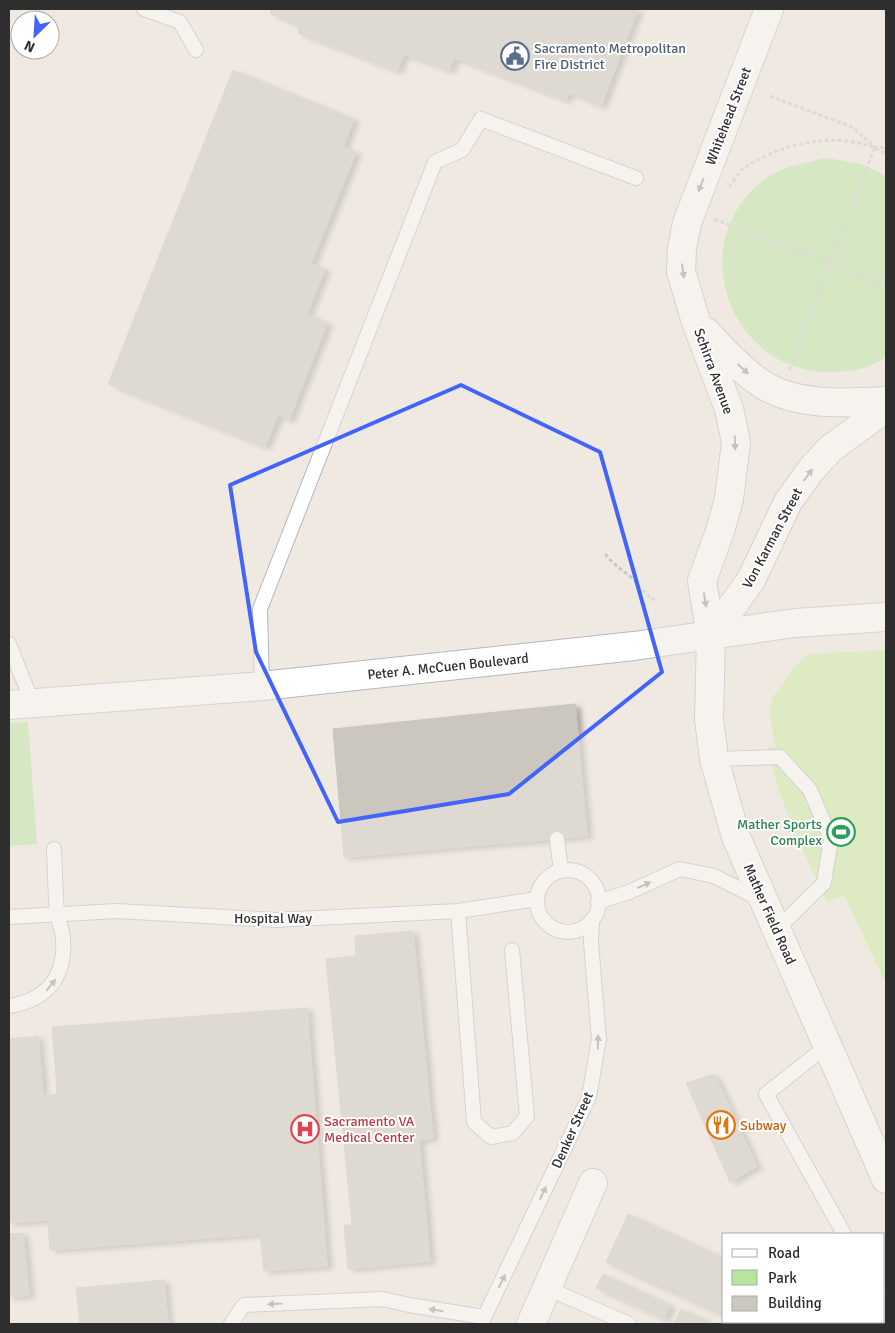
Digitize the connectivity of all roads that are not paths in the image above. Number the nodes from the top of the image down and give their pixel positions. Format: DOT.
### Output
graph roads {
  1 [pos="144,9"];
  2 [pos="769,9"];
  3 [pos="196,50"];
  4 [pos="636,178"];
  5 [pos="699,226"];
  6 [pos="696,322"];
  7 [pos="886,401"];
  8 [pos="886,408"];
  9 [pos="886,618"];
  10 [pos="711,636"];
  11 [pos="9,644"];
  12 [pos="262,686"];
  13 [pos="20,704"];
  14 [pos="714,759"];
  15 [pos="557,839"];
  16 [pos="54,849"];
  17 [pos="561,871"];
  18 [pos="537,899"];
  19 [pos="598,902"];
  20 [pos="765,902"];
  21 [pos="458,910"];
  22 [pos="57,913"];
  23 [pos="9,917"];
  24 [pos="592,920"];
  25 [pos="776,929"];
  26 [pos="512,950"];
  27 [pos="9,1006"];
  28 [pos="828,1045"];
  29 [pos="886,1179"];
  30 [pos="593,1183"];
  31 [pos="843,1233"];
  32 [pos="547,1288"];
  33 [pos="482,1321"];
  34 [pos="231,1324"];
  35 [pos="531,1324"];
  36 [pos="629,1324"];
  1 -- 3 [label="lane"];
  2 -- 5 [label="street, Whitehead Street, one-way"];
  4 -- 12 [label="lane"];
  5 -- 6 [label="street, Schirra Avenue, one-way"];
  6 -- 7 [label="street, one-way"];
  6 -- 10 [label="street, Schirra Avenue, one-way"];
  10 -- 8 [label="street, Von Karman Street, one-way"];
  9 -- 10 [label="street, Peter A. McCuen Boulevard"];
  10 -- 12 [label="street, Peter A. McCuen Boulevard"];
  10 -- 14 [label="street, Mather Field Road"];
  11 -- 13 [label="lane"];
  12 -- 13 [label="street, Peter A. McCuen Boulevard"];
  14 -- 20 [label="street, Mather Field Road"];
  14 -- 25 [label="lane"];
  15 -- 17 [label="lane"];
  16 -- 22 [label="lane"];
  17 -- 18 [label="lane"];
  17 -- 19 [label="lane"];
  18 -- 21 [label="lane, Hospital Way"];
  18 -- 24 [label="lane"];
  19 -- 20 [label="lane, one-way"];
  19 -- 24 [label="lane"];
  20 -- 25 [label="street, Mather Field Road"];
  21 -- 22 [label="lane, Hospital Way"];
  21 -- 26 [label="lane"];
  22 -- 23 [label="lane, Hospital Way"];
  27 -- 22 [label="lane, one-way"];
  33 -- 24 [label="lane, Denker Street, one-way"];
  25 -- 28 [label="street, Mather Field Road"];
  28 -- 29 [label="street, Mather Field Road"];
  28 -- 31 [label="lane"];
  30 -- 32 [label="street"];
  32 -- 35 [label="street"];
  32 -- 36 [label="lane"];
  33 -- 34 [label="lane, one-way"];
}
